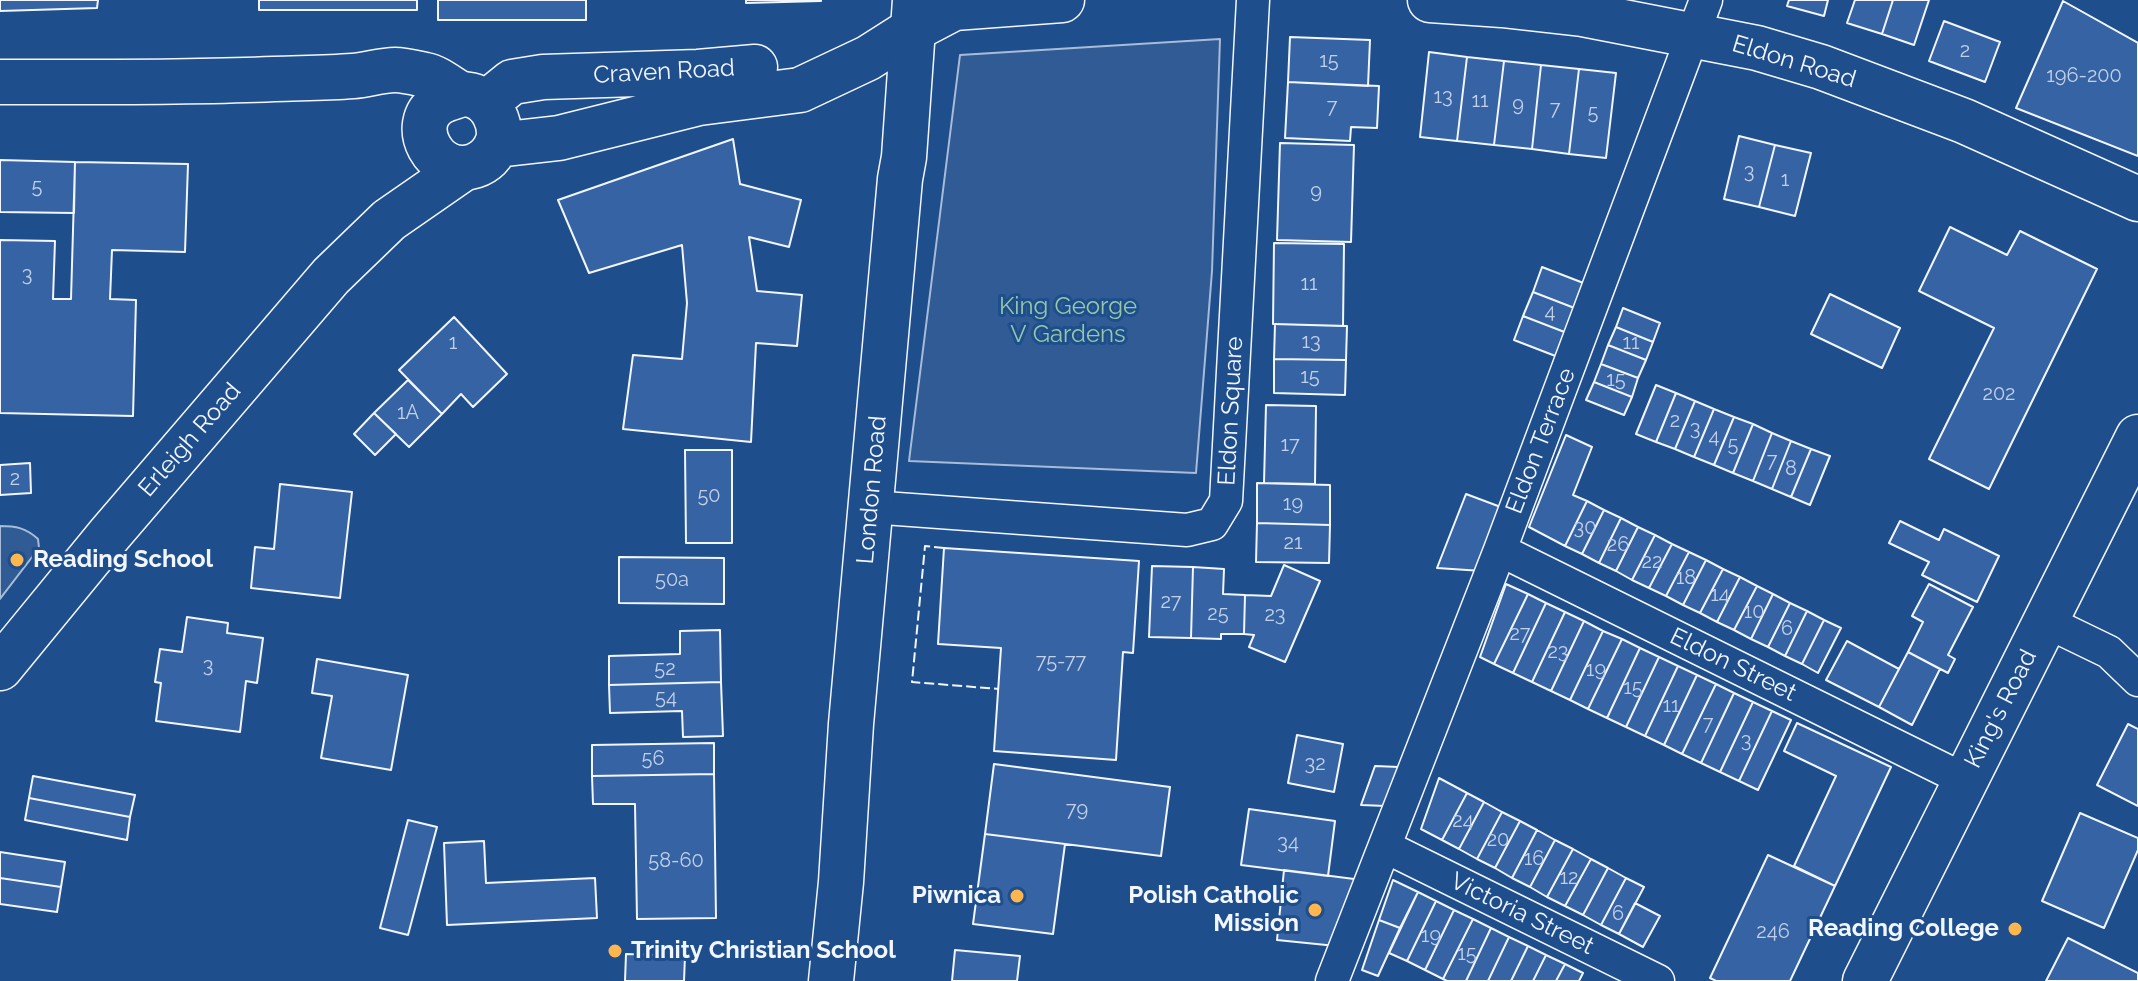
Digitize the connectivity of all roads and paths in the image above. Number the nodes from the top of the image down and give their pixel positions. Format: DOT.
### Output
graph roads {
  1 [pos="1062,0"];
  2 [pos="1253,0"];
  3 [pos="1430,0"];
  4 [pos="913,15"];
  5 [pos="1700,17"];
  6 [pos="849,67"];
  7 [pos="356,76"];
  8 [pos="0,82"];
  9 [pos="474,98"];
  10 [pos="454,147"];
  11 [pos="2138,199"];
  12 [pos="2138,437"];
  13 [pos="870,507"];
  14 [pos="1500,550"];
  15 [pos="2045,621"];
  16 [pos="0,668"];
  17 [pos="2138,680"];
  18 [pos="1965,780"];
  19 [pos="1386,847"];
  20 [pos="831,981"];
  21 [pos="1332,981"];
  22 [pos="1658,981"];
  23 [pos="1865,981"];
  1 -- 4 [label="street"];
  2 -- 13 [label="street, Eldon Square"];
  3 -- 5 [label="street, Eldon Road"];
  4 -- 6 [label="street, Craven Road"];
  4 -- 13 [label="street, London Road"];
  5 -- 11 [label="street, Eldon Road"];
  5 -- 14 [label="street, Eldon Terrace"];
  6 -- 9 [label="street, Craven Road"];
  6 -- 10 [label="street, Craven Road"];
  7 -- 8 [label="street"];
  7 -- 9 [label="street"];
  7 -- 10 [label="street"];
  9 -- 10 [label="street, Craven Road"];
  9 -- 10 [label="street"];
  10 -- 16 [label="street, Erleigh Road"];
  12 -- 15 [label="street, King's Road"];
  13 -- 20 [label="street, London Road"];
  14 -- 18 [label="street, Eldon Street"];
  14 -- 19 [label="street, Eldon Terrace"];
  15 -- 17 [label="street"];
  15 -- 18 [label="street, King's Road"];
  18 -- 23 [label="street, King's Road"];
  19 -- 21 [label="street, Eldon Terrace"];
  19 -- 22 [label="street, Victoria Street"];
}
